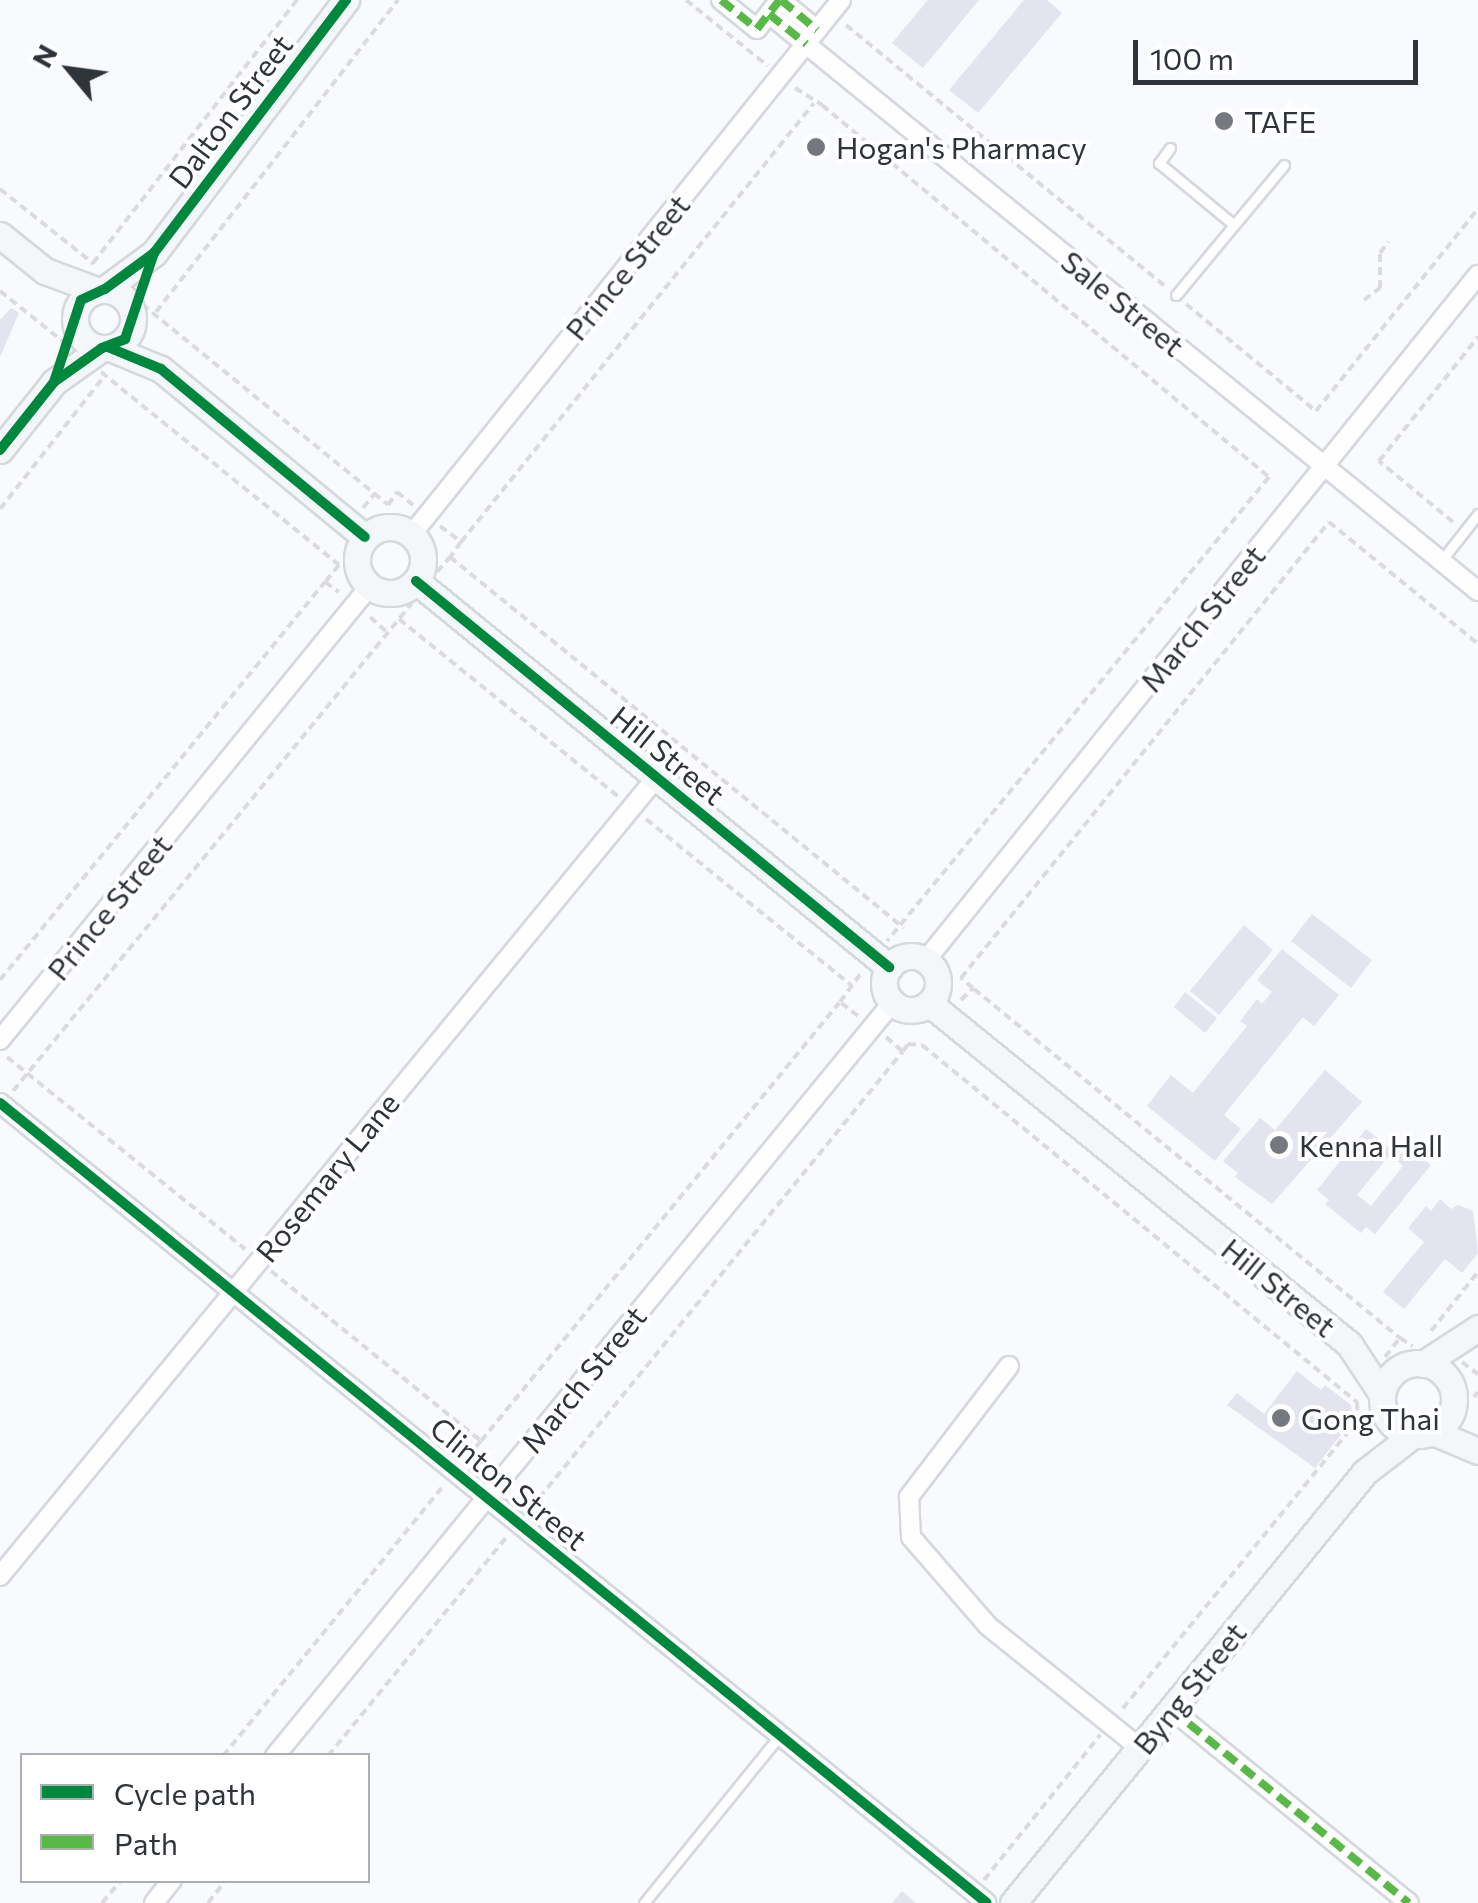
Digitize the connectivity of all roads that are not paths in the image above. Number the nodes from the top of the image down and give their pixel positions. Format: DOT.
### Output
graph roads {
  1 [pos="346,0"];
  2 [pos="721,0"];
  3 [pos="777,5"];
  4 [pos="836,6"];
  5 [pos="812,37"];
  6 [pos="1170,148"];
  7 [pos="1284,165"];
  8 [pos="1234,225"];
  9 [pos="0,236"];
  10 [pos="154,253"];
  11 [pos="45,271"];
  12 [pos="1478,275"];
  13 [pos="106,287"];
  14 [pos="1176,296"];
  15 [pos="140,312"];
  16 [pos="89,346"];
  17 [pos="161,369"];
  18 [pos="0,450"];
  19 [pos="1323,467"];
  20 [pos="1478,514"];
  21 [pos="420,526"];
  22 [pos="364,537"];
  23 [pos="1441,561"];
  24 [pos="420,584"];
  25 [pos="370,587"];
  26 [pos="1478,591"];
  27 [pos="656,778"];
  28 [pos="883,960"];
  29 [pos="926,960"];
  30 [pos="892,1003"];
  31 [pos="938,1010"];
  32 [pos="0,1040"];
  33 [pos="1,1104"];
  34 [pos="234,1291"];
  35 [pos="1478,1328"];
  36 [pos="1348,1344"];
  37 [pos="1010,1366"];
  38 [pos="1413,1366"];
  39 [pos="1464,1395"];
  40 [pos="1385,1406"];
  41 [pos="1423,1434"];
  42 [pos="1478,1438"];
  43 [pos="1478,1451"];
  44 [pos="1365,1472"];
  45 [pos="486,1497"];
  46 [pos="0,1576"];
  47 [pos="1171,1709"];
  48 [pos="780,1734"];
  49 [pos="1140,1748"];
  50 [pos="277,1753"];
  51 [pos="170,1883"];
  52 [pos="154,1903"];
  53 [pos="644,1903"];
  54 [pos="987,1903"];
  55 [pos="1013,1903"];
  56 [pos="1409,1903"];
  1 -- 10 [label="main road, Dalton Street"];
  2 -- 3 [label="street, Sale Street"];
  3 -- 5 [label="street, Sale Street"];
  4 -- 5 [label="street, Prince Street"];
  5 -- 19 [label="street, Sale Street"];
  5 -- 21 [label="street, Prince Street"];
  6 -- 8 [label="lane"];
  7 -- 8 [label="lane"];
  8 -- 14 [label="lane"];
  9 -- 11 [label="main road"];
  10 -- 13 [label="main road, Dalton Street"];
  10 -- 15 [label="main road, Dalton Street"];
  11 -- 13 [label="main road"];
  11 -- 16 [label="main road"];
  12 -- 19 [label="street, March Street"];
  13 -- 15 [label="main road"];
  13 -- 16 [label="main road, Dalton Street"];
  15 -- 16 [label="main road"];
  15 -- 17 [label="main road"];
  16 -- 17 [label="main road"];
  16 -- 18 [label="main road"];
  17 -- 22 [label="main road"];
  19 -- 23 [label="street, Sale Street"];
  19 -- 29 [label="street, March Street"];
  20 -- 23 [label="lane"];
  21 -- 22 [label="main road"];
  21 -- 24 [label="main road"];
  22 -- 25 [label="main road"];
  23 -- 26 [label="street, Sale Street"];
  24 -- 25 [label="main road"];
  24 -- 27 [label="main road, Hill Street"];
  25 -- 32 [label="street, Prince Street"];
  27 -- 28 [label="main road, Hill Street"];
  27 -- 34 [label="street, Rosemary Lane"];
  28 -- 29 [label="main road"];
  28 -- 30 [label="main road"];
  29 -- 31 [label="main road"];
  30 -- 31 [label="main road"];
  30 -- 45 [label="street, March Street"];
  31 -- 36 [label="main road, Hill Street"];
  33 -- 34 [label="street, Clinton Street"];
  34 -- 45 [label="street, Clinton Street"];
  34 -- 46 [label="street, Rosemary Lane"];
  35 -- 38 [label="main road"];
  35 -- 39 [label="main road"];
  36 -- 38 [label="main road, Hill Street"];
  36 -- 40 [label="main road, Hill Street"];
  37 -- 49 [label="street"];
  38 -- 39 [label="main road"];
  38 -- 40 [label="main road"];
  39 -- 41 [label="main road"];
  39 -- 42 [label="main road"];
  40 -- 41 [label="main road"];
  40 -- 44 [label="main road, Byng Street"];
  41 -- 43 [label="main road"];
  41 -- 44 [label="main road, Byng Street"];
  44 -- 47 [label="main road, Byng Street"];
  45 -- 48 [label="street, Clinton Street"];
  45 -- 50 [label="street, March Street"];
  47 -- 49 [label="main road, Byng Street"];
  47 -- 56 [label="street"];
  48 -- 53 [label="lane"];
  48 -- 54 [label="street, Clinton Street"];
  49 -- 55 [label="main road, Byng Street"];
  51 -- 52 [label="street"];
}
